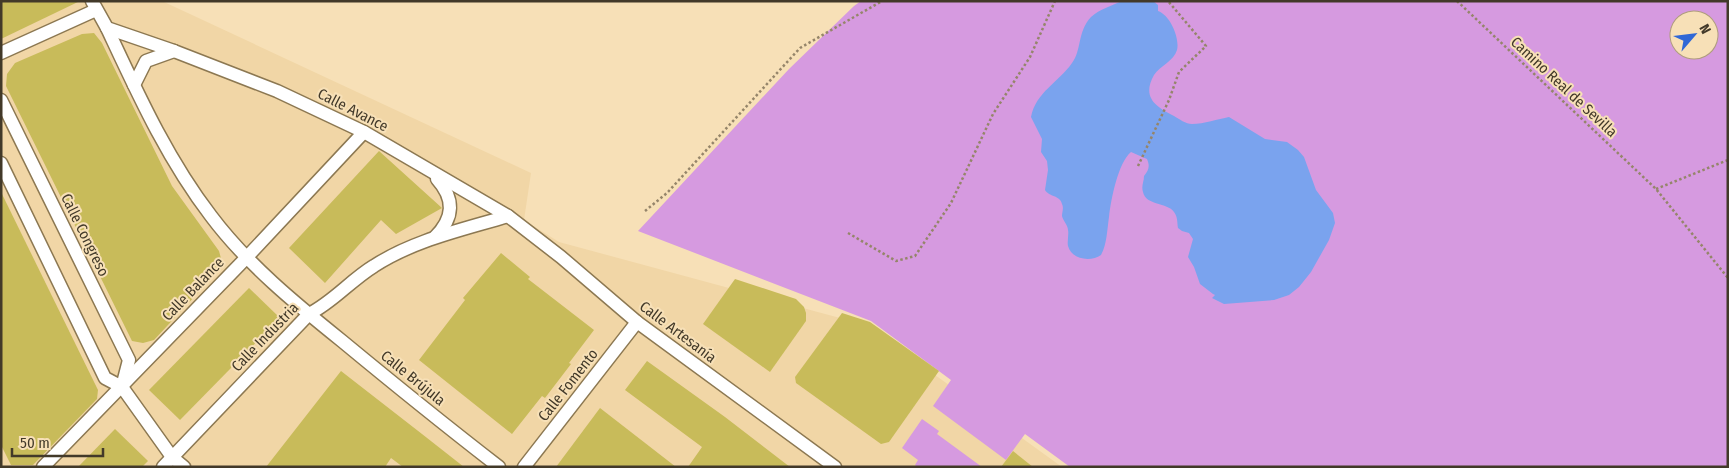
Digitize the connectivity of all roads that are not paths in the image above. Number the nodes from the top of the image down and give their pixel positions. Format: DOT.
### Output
graph roads {
  1 [pos="94,6"];
  2 [pos="108,28"];
  3 [pos="174,51"];
  4 [pos="1,53"];
  5 [pos="134,84"];
  6 [pos="1,100"];
  7 [pos="364,132"];
  8 [pos="1,163"];
  9 [pos="430,171"];
  10 [pos="508,216"];
  11 [pos="433,239"];
  12 [pos="247,257"];
  13 [pos="308,314"];
  14 [pos="637,322"];
  15 [pos="122,387"];
  16 [pos="172,457"];
  17 [pos="42,467"];
  18 [pos="163,467"];
  19 [pos="184,467"];
  20 [pos="498,467"];
  21 [pos="524,467"];
  22 [pos="835,467"];
  1 -- 2 [label="street"];
  1 -- 4 [label="street"];
  2 -- 3 [label="street, Calle Avance"];
  2 -- 5 [label="street"];
  3 -- 5 [label="street"];
  3 -- 7 [label="street, Calle Avance"];
  5 -- 12 [label="street"];
  6 -- 15 [label="street, Calle Congreso"];
  7 -- 9 [label="street, Calle Avance"];
  7 -- 12 [label="street, Calle Balance"];
  8 -- 15 [label="street"];
  9 -- 10 [label="street, Calle Avance"];
  9 -- 11 [label="street"];
  10 -- 11 [label="street, Calle Industria"];
  10 -- 14 [label="street, Calle Artesanía"];
  11 -- 13 [label="street, Calle Industria"];
  12 -- 13 [label="street"];
  12 -- 15 [label="street, Calle Balance"];
  13 -- 16 [label="street, Calle Industria"];
  13 -- 20 [label="street, Calle Brújula"];
  14 -- 21 [label="street, Calle Fomento"];
  14 -- 22 [label="street, Calle Artesanía"];
  15 -- 16 [label="street"];
  15 -- 17 [label="street, Calle Balance"];
  16 -- 18 [label="street, Calle Industria"];
  16 -- 19 [label="street"];
}
